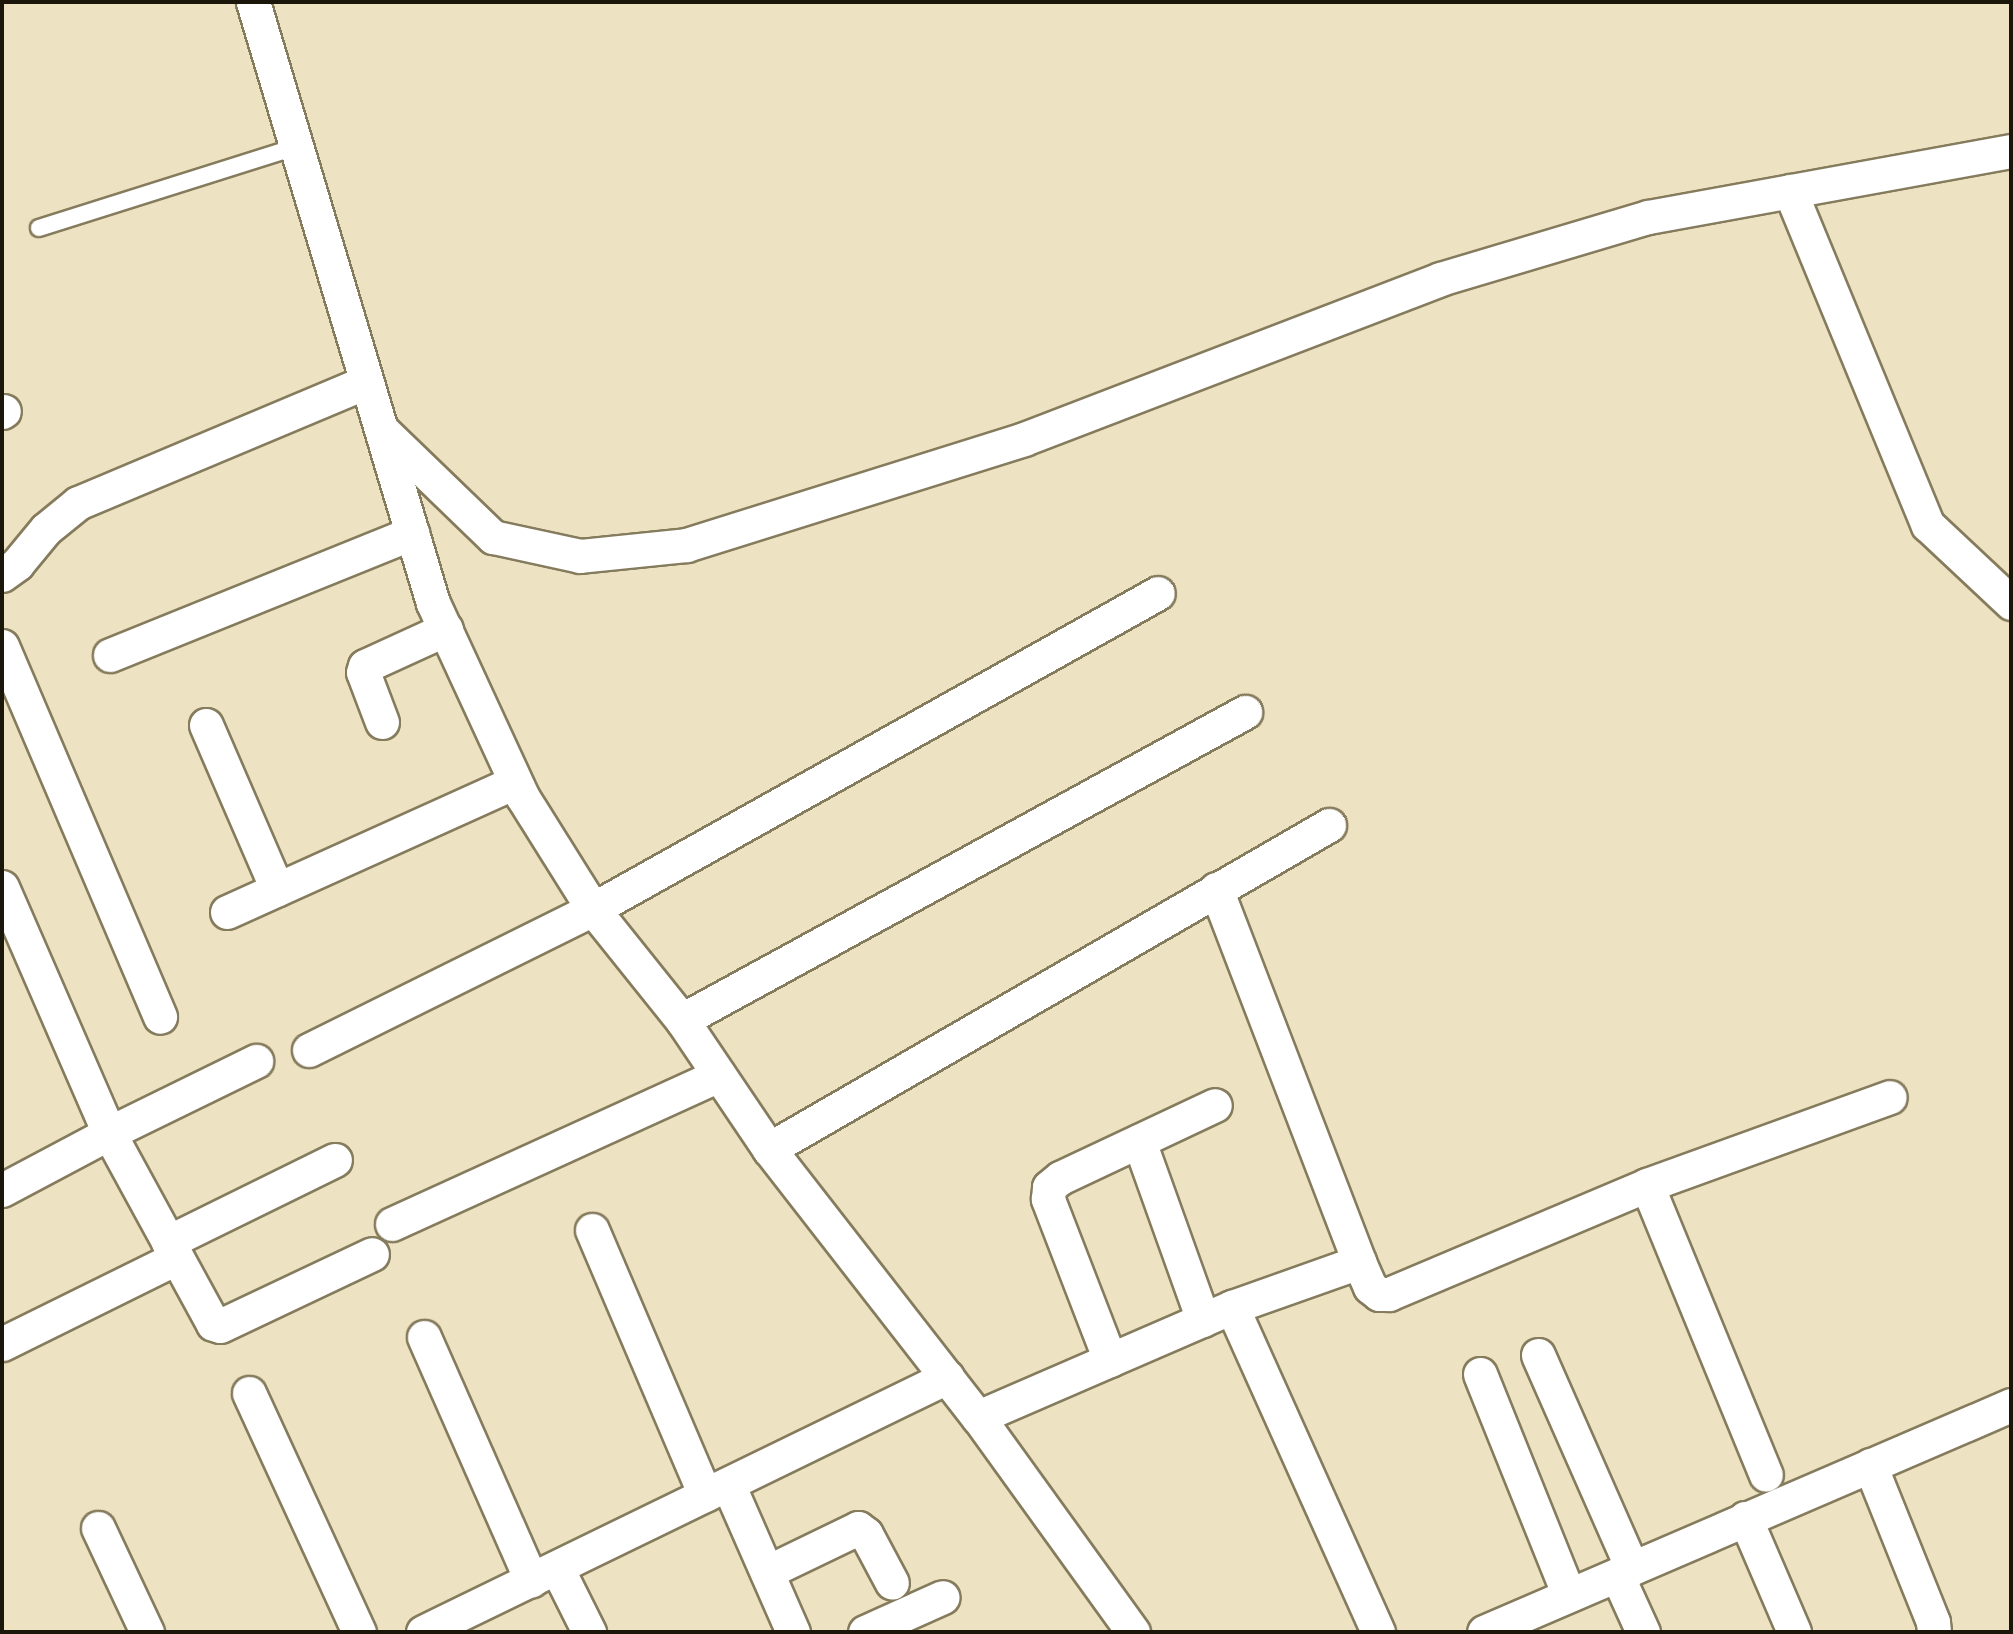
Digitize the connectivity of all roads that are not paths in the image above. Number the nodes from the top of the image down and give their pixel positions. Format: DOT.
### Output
graph roads {
  1 [pos="253,2"];
  2 [pos="296,147"];
  3 [pos="2011,151"];
  4 [pos="1790,191"];
  5 [pos="39,228"];
  6 [pos="366,382"];
  7 [pos="379,427"];
  8 [pos="412,533"];
  9 [pos="2,575"];
  10 [pos="1158,593"];
  11 [pos="2011,603"];
  12 [pos="446,629"];
  13 [pos="2,646"];
  14 [pos="110,655"];
  15 [pos="1245,712"];
  16 [pos="382,722"];
  17 [pos="206,725"];
  18 [pos="515,782"];
  19 [pos="1329,825"];
  20 [pos="2,887"];
  21 [pos="277,889"];
  22 [pos="1216,889"];
  23 [pos="593,909"];
  24 [pos="228,912"];
  25 [pos="160,1017"];
  26 [pos="682,1020"];
  27 [pos="309,1051"];
  28 [pos="256,1061"];
  29 [pos="719,1075"];
  30 [pos="1890,1097"];
  31 [pos="1216,1105"];
  32 [pos="109,1133"];
  33 [pos="1139,1141"];
  34 [pos="769,1149"];
  35 [pos="335,1160"];
  36 [pos="1647,1185"];
  37 [pos="2,1190"];
  38 [pos="392,1224"];
  39 [pos="592,1230"];
  40 [pos="172,1250"];
  41 [pos="372,1254"];
  42 [pos="1359,1262"];
  43 [pos="1217,1313"];
  44 [pos="424,1337"];
  45 [pos="2,1344"];
  46 [pos="1538,1354"];
  47 [pos="1110,1360"];
  48 [pos="1480,1374"];
  49 [pos="947,1377"];
  50 [pos="249,1393"];
  51 [pos="2011,1405"];
  52 [pos="978,1417"];
  53 [pos="1870,1465"];
  54 [pos="1766,1475"];
  55 [pos="717,1490"];
  56 [pos="1745,1518"];
  57 [pos="99,1528"];
  58 [pos="767,1572"];
  59 [pos="1624,1572"];
  60 [pos="544,1574"];
  61 [pos="892,1583"];
  62 [pos="1569,1595"];
  63 [pos="943,1597"];
  64 [pos="147,1632"];
  65 [pos="359,1632"];
  66 [pos="423,1632"];
  67 [pos="589,1632"];
  68 [pos="793,1632"];
  69 [pos="865,1632"];
  70 [pos="1133,1632"];
  71 [pos="1378,1632"];
  72 [pos="1484,1632"];
  73 [pos="1643,1632"];
  74 [pos="1794,1632"];
  75 [pos="1934,1632"];
  1 -- 2 [label="street"];
  2 -- 5 [label="lane"];
  2 -- 6 [label="street"];
  3 -- 4 [label="street"];
  4 -- 7 [label="street"];
  4 -- 11 [label="street"];
  6 -- 7 [label="street"];
  6 -- 9 [label="street"];
  7 -- 8 [label="street"];
  8 -- 12 [label="street"];
  8 -- 14 [label="street"];
  10 -- 23 [label="street"];
  12 -- 16 [label="street"];
  12 -- 18 [label="street"];
  13 -- 25 [label="street"];
  15 -- 26 [label="street"];
  17 -- 21 [label="street"];
  18 -- 21 [label="street"];
  18 -- 23 [label="street"];
  19 -- 22 [label="street"];
  20 -- 32 [label="street"];
  21 -- 24 [label="street"];
  22 -- 34 [label="street"];
  22 -- 42 [label="street"];
  23 -- 26 [label="street"];
  23 -- 27 [label="street"];
  26 -- 29 [label="street"];
  28 -- 32 [label="street"];
  29 -- 34 [label="street"];
  29 -- 38 [label="street"];
  30 -- 36 [label="street"];
  31 -- 33 [label="street"];
  32 -- 37 [label="street"];
  32 -- 40 [label="street"];
  33 -- 43 [label="street"];
  33 -- 47 [label="street"];
  34 -- 49 [label="street"];
  35 -- 40 [label="street"];
  36 -- 42 [label="street"];
  36 -- 54 [label="street"];
  39 -- 55 [label="street"];
  40 -- 41 [label="street"];
  40 -- 45 [label="street"];
  42 -- 43 [label="street"];
  43 -- 47 [label="street"];
  43 -- 71 [label="street"];
  44 -- 60 [label="street"];
  46 -- 59 [label="street"];
  47 -- 52 [label="street"];
  48 -- 62 [label="street"];
  49 -- 52 [label="street"];
  49 -- 55 [label="street"];
  50 -- 65 [label="street"];
  51 -- 53 [label="street"];
  52 -- 70 [label="street"];
  53 -- 56 [label="street"];
  53 -- 75 [label="street"];
  55 -- 58 [label="street"];
  55 -- 60 [label="street"];
  56 -- 59 [label="street"];
  56 -- 74 [label="street"];
  57 -- 64 [label="street"];
  58 -- 61 [label="street"];
  58 -- 68 [label="street"];
  59 -- 62 [label="street"];
  59 -- 73 [label="street"];
  60 -- 66 [label="street"];
  60 -- 67 [label="street"];
  62 -- 72 [label="street"];
  63 -- 69 [label="street"];
}
